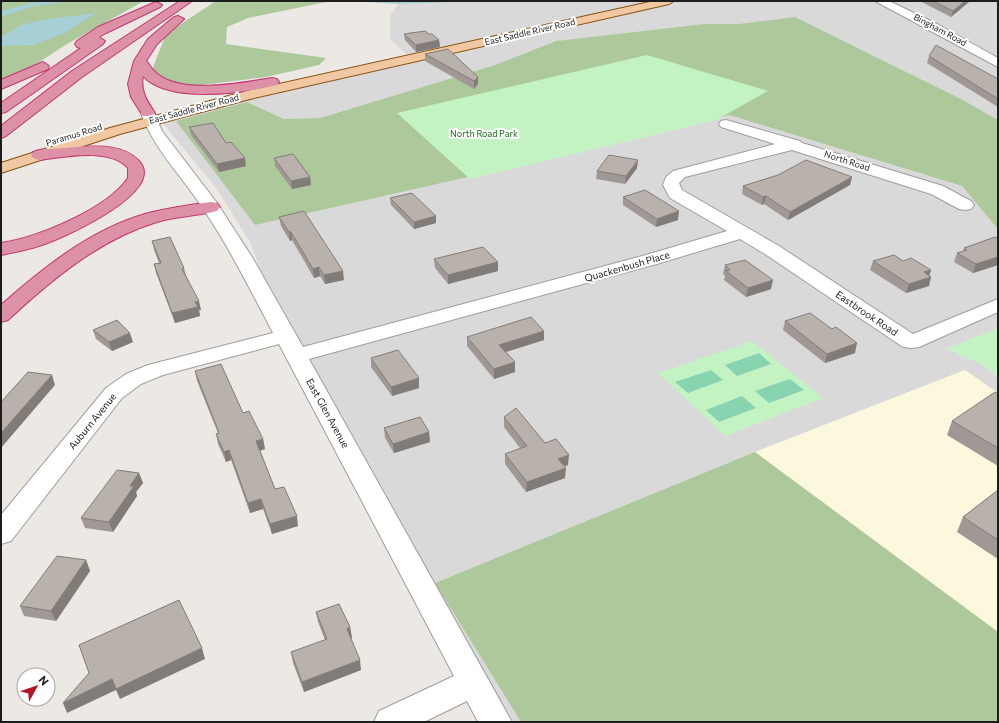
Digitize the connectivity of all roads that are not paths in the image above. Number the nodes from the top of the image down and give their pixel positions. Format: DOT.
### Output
graph roads {
  1 [pos="669,1"];
  2 [pos="880,1"];
  3 [pos="191,2"];
  4 [pos="160,3"];
  5 [pos="140,61"];
  6 [pos="391,62"];
  7 [pos="998,63"];
  8 [pos="272,82"];
  9 [pos="1,85"];
  10 [pos="1,109"];
  11 [pos="149,117"];
  12 [pos="726,124"];
  13 [pos="1,133"];
  14 [pos="795,144"];
  15 [pos="39,155"];
  16 [pos="1,158"];
  17 [pos="1,168"];
  18 [pos="965,205"];
  19 [pos="211,207"];
  20 [pos="743,232"];
  21 [pos="1,249"];
  22 [pos="998,305"];
  23 [pos="1,316"];
  24 [pos="285,336"];
  25 [pos="296,356"];
  26 [pos="1,534"];
  27 [pos="474,682"];
  28 [pos="391,722"];
  29 [pos="495,722"];
  1 -- 6 [label="main road, East Saddle River Road"];
  2 -- 7 [label="street, Bingham Road"];
  3 -- 5 [label="highway"];
  3 -- 13 [label="highway"];
  4 -- 9 [label="highway"];
  4 -- 10 [label="highway"];
  5 -- 8 [label="highway"];
  5 -- 11 [label="highway"];
  6 -- 8 [label="main road, East Saddle River Road"];
  6 -- 11 [label="main road, East Saddle River Road"];
  8 -- 11 [label="main road, East Saddle River Road"];
  11 -- 15 [label="main road, East Saddle River Road"];
  11 -- 16 [label="main road, Paramus Road"];
  11 -- 19 [label="street, East Glen Avenue"];
  12 -- 14 [label="street, North Road"];
  14 -- 18 [label="street, North Road"];
  14 -- 20 [label="street"];
  15 -- 17 [label="main road, East Saddle River Road"];
  15 -- 21 [label="highway"];
  19 -- 23 [label="highway"];
  19 -- 24 [label="street, East Glen Avenue"];
  20 -- 22 [label="street, Eastbrook Road"];
  20 -- 25 [label="street, Quackenbush Place"];
  24 -- 25 [label="street, East Glen Avenue"];
  24 -- 26 [label="street, Auburn Avenue"];
  25 -- 27 [label="street, East Glen Avenue"];
  27 -- 28 [label="street"];
  27 -- 29 [label="street, East Glen Avenue"];
}
